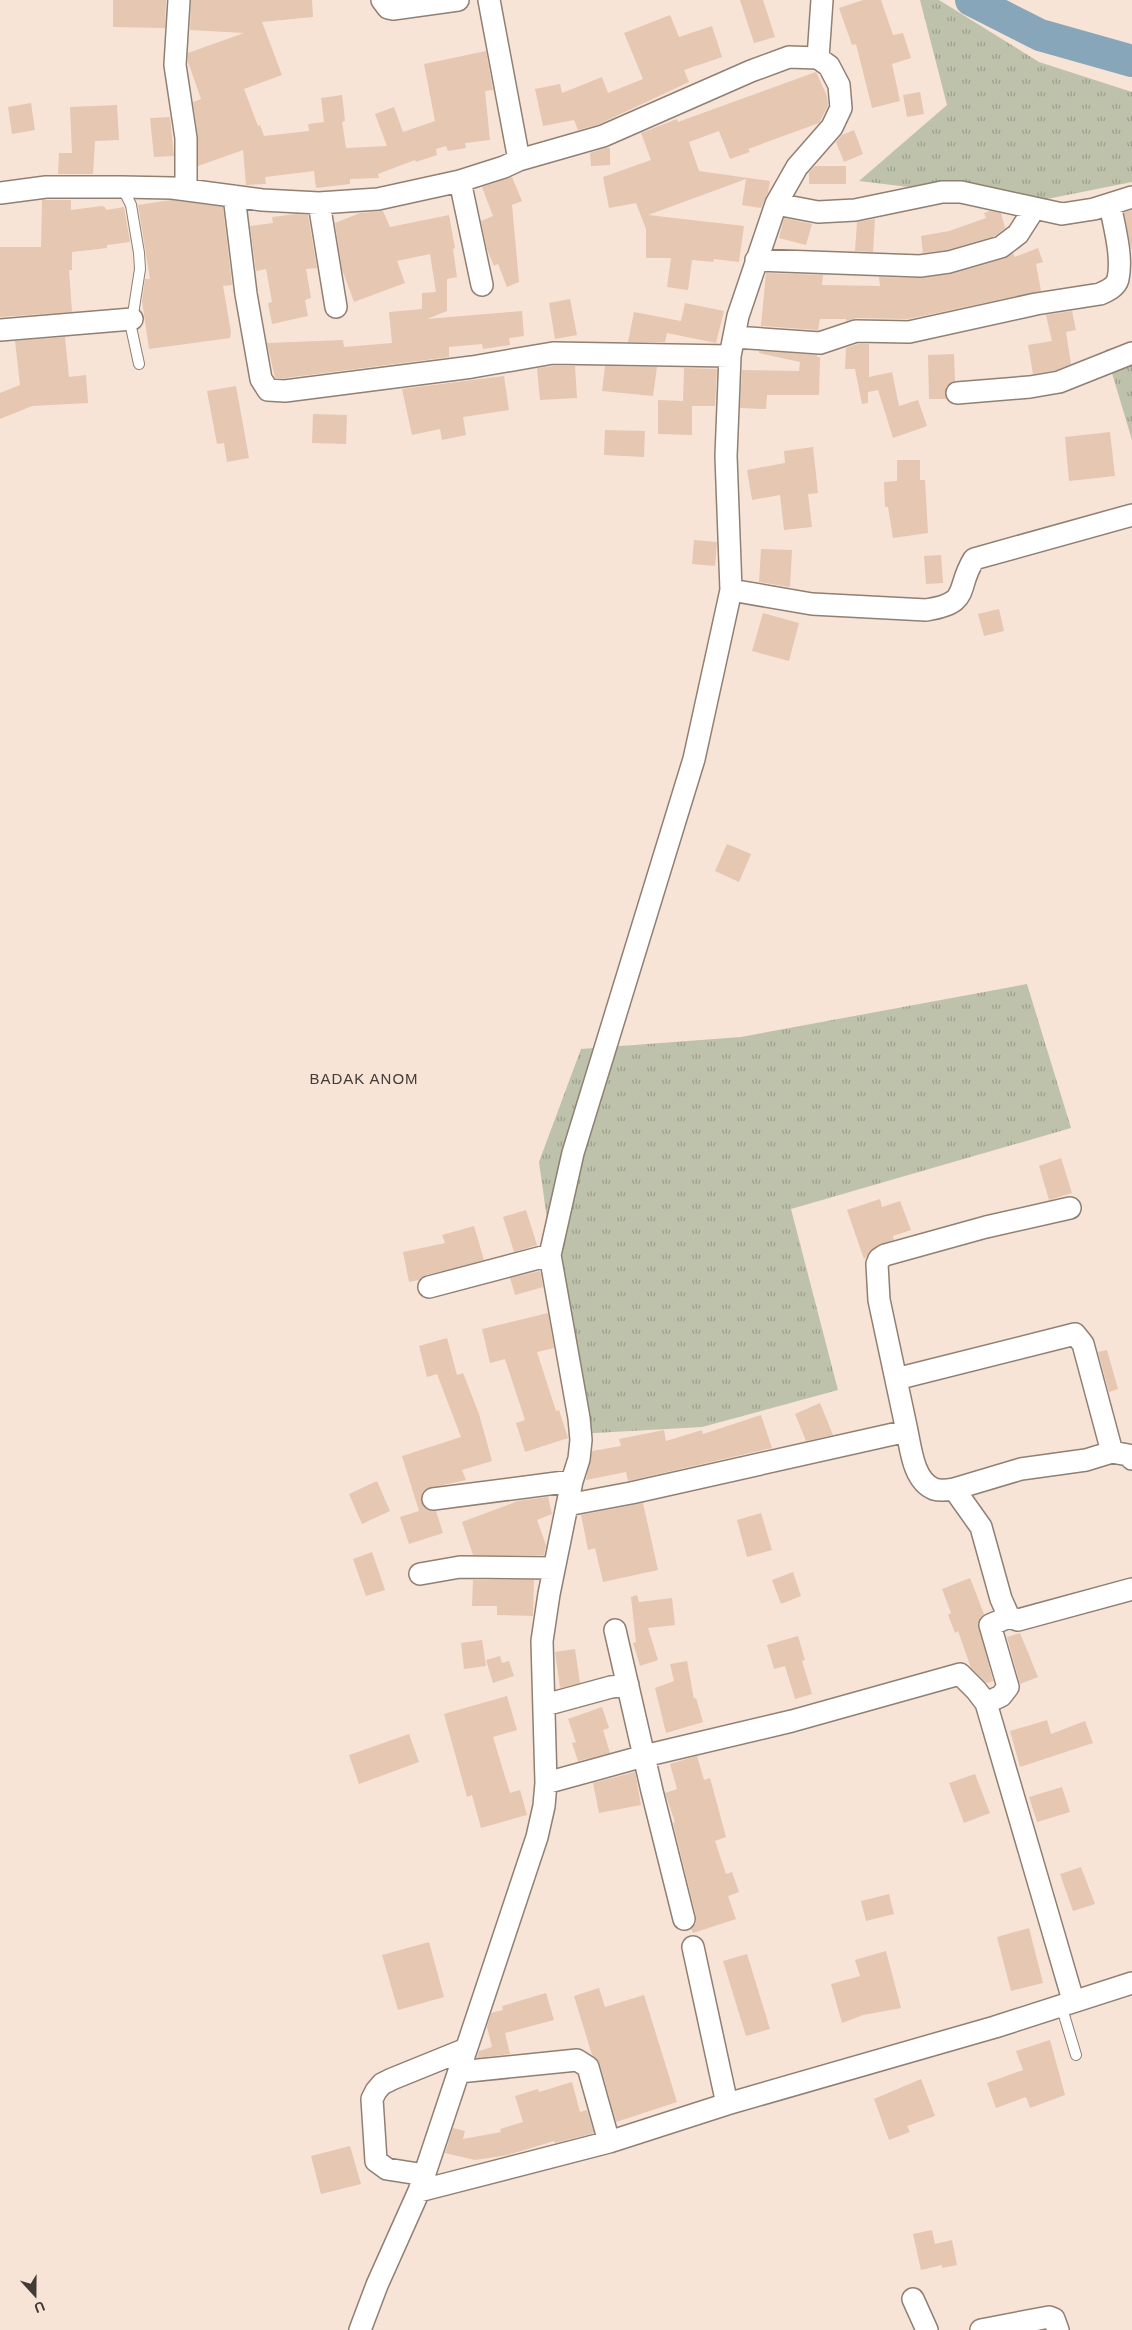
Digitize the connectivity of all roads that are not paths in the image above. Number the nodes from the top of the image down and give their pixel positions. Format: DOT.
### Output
graph roads {
  1 [pos="179,0"];
  2 [pos="382,0"];
  3 [pos="458,0"];
  4 [pos="489,0"];
  5 [pos="822,0"];
  6 [pos="818,58"];
  7 [pos="519,160"];
  8 [pos="460,181"];
  9 [pos="122,187"];
  10 [pos="186,190"];
  11 [pos="0,193"];
  12 [pos="234,196"];
  13 [pos="1132,197"];
  14 [pos="319,203"];
  15 [pos="776,204"];
  16 [pos="1110,204"];
  17 [pos="1034,209"];
  18 [pos="756,260"];
  19 [pos="482,285"];
  20 [pos="336,307"];
  21 [pos="132,319"];
  22 [pos="0,330"];
  23 [pos="732,346"];
  24 [pos="1132,353"];
  25 [pos="138,364"];
  26 [pos="957,393"];
  27 [pos="1132,515"];
  28 [pos="731,590"];
  29 [pos="1070,1208"];
  30 [pos="550,1255"];
  31 [pos="429,1287"];
  32 [pos="896,1380"];
  33 [pos="907,1431"];
  34 [pos="1112,1452"];
  35 [pos="1132,1459"];
  36 [pos="572,1481"];
  37 [pos="954,1490"];
  38 [pos="433,1499"];
  39 [pos="567,1505"];
  40 [pos="554,1568"];
  41 [pos="420,1574"];
  42 [pos="1132,1589"];
  43 [pos="1009,1617"];
  44 [pos="615,1630"];
  45 [pos="628,1685"];
  46 [pos="986,1703"];
  47 [pos="545,1705"];
  48 [pos="644,1756"];
  49 [pos="546,1783"];
  50 [pos="684,1919"];
  51 [pos="693,1947"];
  52 [pos="1132,1983"];
  53 [pos="1067,2002"];
  54 [pos="466,2050"];
  55 [pos="1076,2055"];
  56 [pos="459,2072"];
  57 [pos="726,2104"];
  58 [pos="609,2142"];
  59 [pos="422,2183"];
  60 [pos="914,2299"];
  61 [pos="360,2330"];
  62 [pos="927,2330"];
  63 [pos="981,2330"];
  64 [pos="1058,2330"];
  1 -- 10 [label="street"];
  2 -- 3 [label="street"];
  4 -- 7 [label="street"];
  5 -- 6 [label="street"];
  6 -- 7 [label="street"];
  6 -- 15 [label="street"];
  7 -- 8 [label="street"];
  8 -- 14 [label="street"];
  8 -- 19 [label="street"];
  9 -- 10 [label="street"];
  9 -- 11 [label="street"];
  9 -- 21 [label="lane"];
  10 -- 12 [label="street"];
  12 -- 14 [label="street"];
  12 -- 23 [label="street"];
  13 -- 16 [label="street"];
  14 -- 20 [label="street"];
  15 -- 17 [label="street"];
  15 -- 18 [label="street"];
  16 -- 17 [label="street"];
  16 -- 23 [label="street"];
  17 -- 18 [label="street"];
  18 -- 23 [label="street"];
  21 -- 22 [label="street"];
  21 -- 25 [label="lane"];
  23 -- 28 [label="street"];
  24 -- 26 [label="street"];
  27 -- 28 [label="street"];
  28 -- 30 [label="street"];
  29 -- 32 [label="street"];
  30 -- 31 [label="street"];
  30 -- 36 [label="street"];
  32 -- 33 [label="street"];
  32 -- 34 [label="street"];
  33 -- 37 [label="street"];
  33 -- 39 [label="street"];
  34 -- 35 [label="street"];
  34 -- 37 [label="street"];
  36 -- 38 [label="street"];
  36 -- 39 [label="street"];
  37 -- 43 [label="street"];
  39 -- 40 [label="street"];
  40 -- 41 [label="street"];
  40 -- 47 [label="street"];
  42 -- 43 [label="street"];
  43 -- 46 [label="street"];
  44 -- 45 [label="street"];
  45 -- 47 [label="street"];
  45 -- 48 [label="street"];
  46 -- 48 [label="street"];
  46 -- 53 [label="street"];
  47 -- 49 [label="street"];
  48 -- 49 [label="street"];
  48 -- 50 [label="street"];
  49 -- 54 [label="street"];
  51 -- 57 [label="street"];
  52 -- 53 [label="street"];
  53 -- 55 [label="lane"];
  53 -- 57 [label="street"];
  54 -- 56 [label="street"];
  54 -- 59 [label="street"];
  56 -- 58 [label="street"];
  56 -- 59 [label="street"];
  57 -- 58 [label="street"];
  58 -- 59 [label="street"];
  59 -- 61 [label="street"];
  60 -- 62 [label="street"];
  63 -- 64 [label="street"];
}
